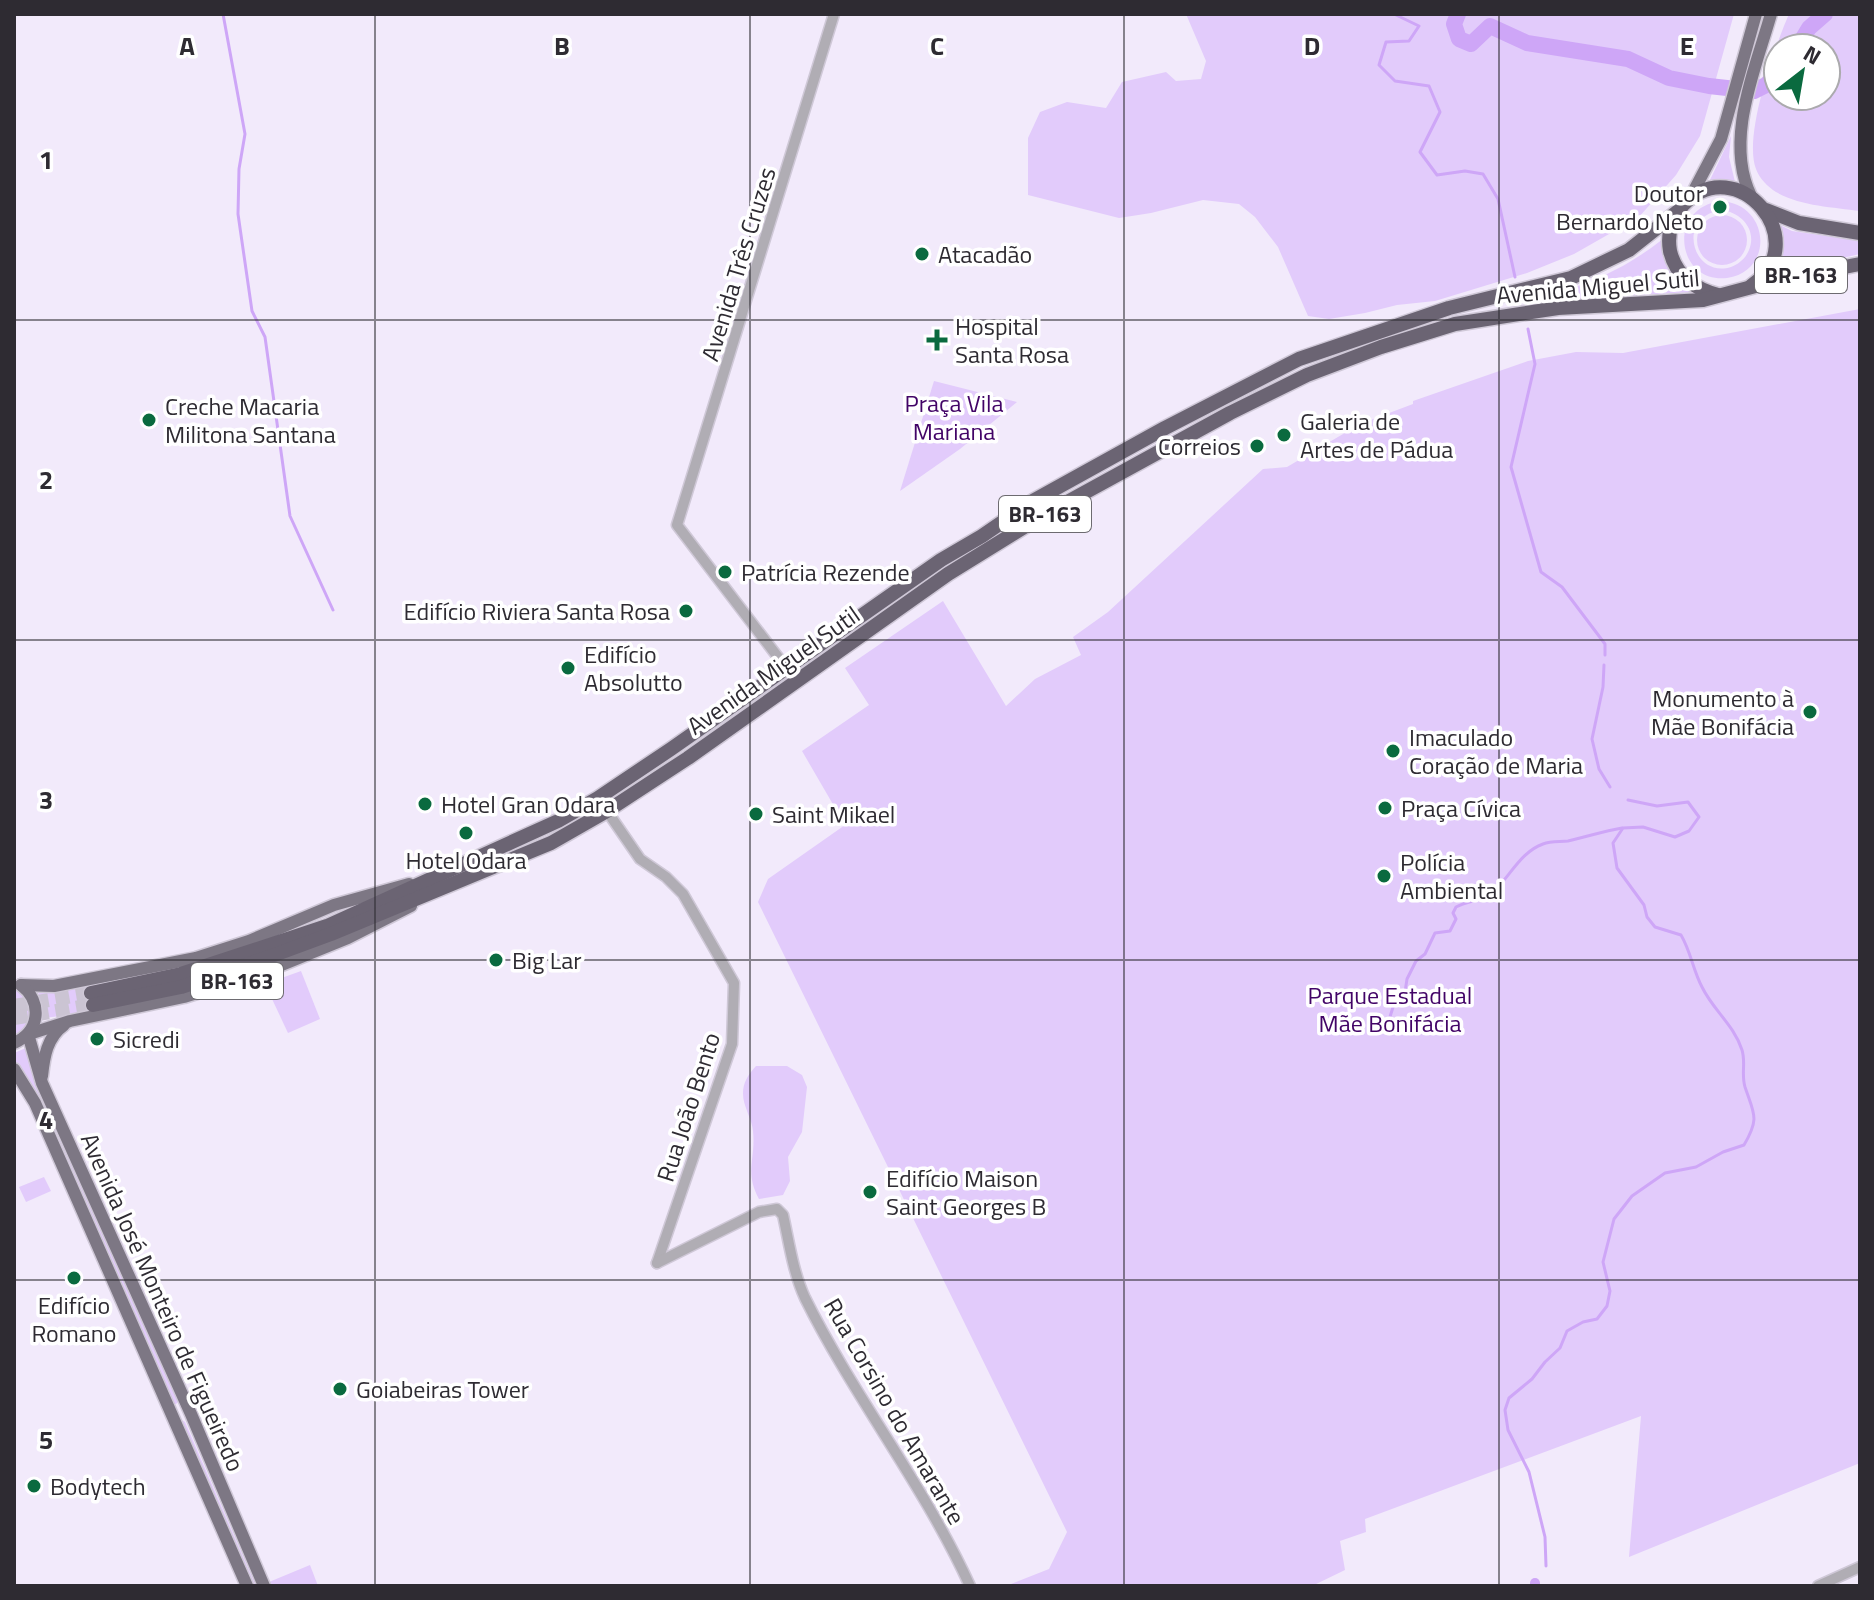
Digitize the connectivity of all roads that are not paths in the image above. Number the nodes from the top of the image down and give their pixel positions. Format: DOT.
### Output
graph roads {
  1 [pos="834,14"];
  2 [pos="1756,14"];
  3 [pos="1771,14"];
  4 [pos="1738,108"];
  5 [pos="1751,196"];
  6 [pos="1689,199"];
  7 [pos="1766,210"];
  8 [pos="1677,212"];
  9 [pos="1860,233"];
  10 [pos="1860,264"];
  11 [pos="1743,290"];
  12 [pos="1722,296"];
  13 [pos="787,669"];
  14 [pos="607,811"];
  15 [pos="430,886"];
  16 [pos="16,982"];
  17 [pos="92,999"];
  18 [pos="70,1021"];
  19 [pos="28,1034"];
  20 [pos="14,1043"];
  21 [pos="14,1069"];
  22 [pos="42,1083"];
  23 [pos="777,1209"];
  24 [pos="1860,1567"];
  25 [pos="247,1586"];
  26 [pos="264,1586"];
  27 [pos="970,1586"];
  28 [pos="1818,1586"];
  1 -- 13 [label="street, Avenida Três Cruzes"];
  2 -- 4 [label="main road"];
  3 -- 4 [label="main road"];
  4 -- 5 [label="main road"];
  4 -- 6 [label="main road"];
  5 -- 6 [label="highway"];
  5 -- 7 [label="highway, BR-163"];
  6 -- 8 [label="highway, BR-163"];
  7 -- 9 [label="highway, BR-163"];
  7 -- 11 [label="highway"];
  8 -- 12 [label="highway"];
  8 -- 13 [label="highway, Avenida Miguel Sutil / BR-163"];
  10 -- 11 [label="highway, Avenida Miguel Sutil / BR-163"];
  11 -- 12 [label="highway, Avenida Miguel Sutil / BR-163"];
  12 -- 14 [label="highway, Avenida Miguel Sutil / BR-163"];
  13 -- 15 [label="highway, Avenida Miguel Sutil / BR-163"];
  14 -- 15 [label="highway, Avenida Miguel Sutil / BR-163"];
  14 -- 23 [label="street, Rua João Bento"];
  15 -- 16 [label="main road, Avenida Miguel Sutil / BR-163"];
  15 -- 17 [label="highway, BR-163"];
  15 -- 18 [label="main road, Avenida Miguel Sutil / BR-163"];
  16 -- 19 [label="main road, BR-163"];
  18 -- 19 [label="main road, Avenida Miguel Sutil / BR-163"];
  18 -- 22 [label="main road"];
  19 -- 20 [label="main road, BR-163"];
  19 -- 22 [label="main road, Avenida José Monteiro de Figueiredo"];
  21 -- 25 [label="main road"];
  22 -- 26 [label="main road, Avenida José Monteiro de Figueiredo"];
  23 -- 27 [label="street, Rua Corsino do Amarante"];
  24 -- 28 [label="street"];
}
